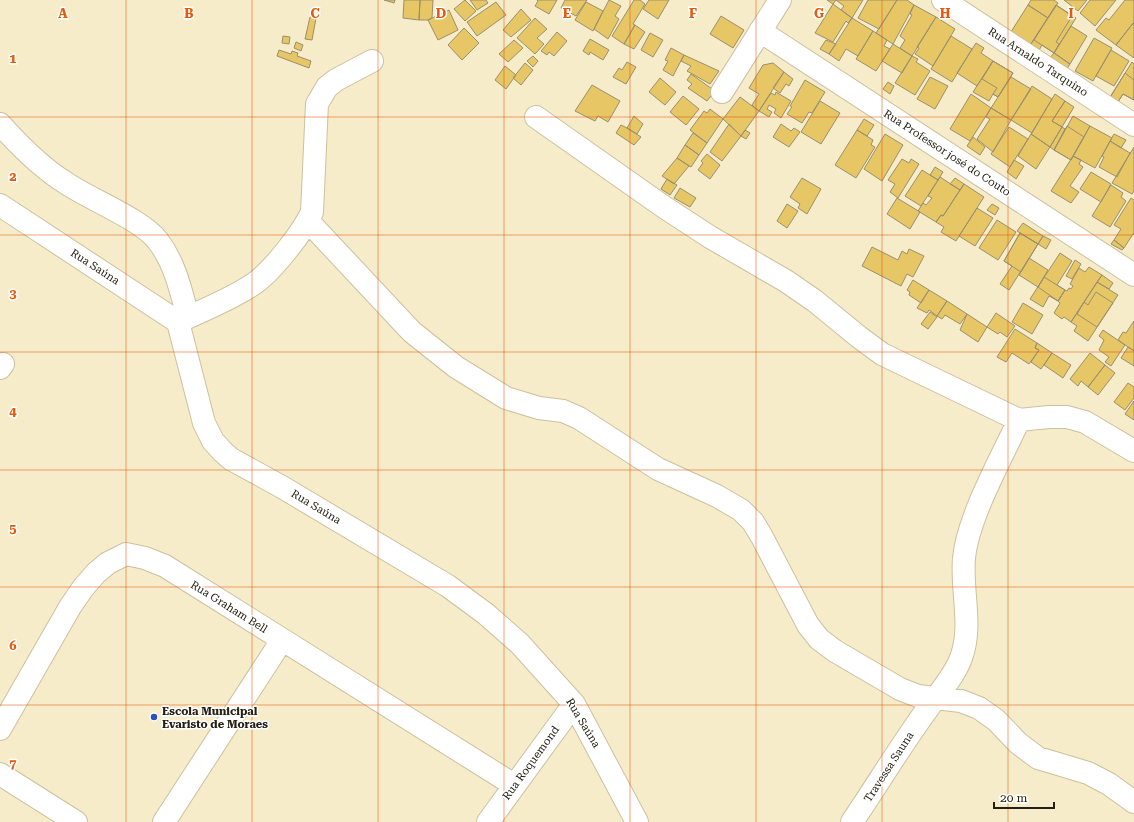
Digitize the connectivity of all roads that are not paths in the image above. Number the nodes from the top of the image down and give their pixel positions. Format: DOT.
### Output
graph roads {
  1 [pos="780,0"];
  2 [pos="943,0"];
  3 [pos="760,31"];
  4 [pos="372,61"];
  5 [pos="722,92"];
  6 [pos="536,118"];
  7 [pos="0,124"];
  8 [pos="1134,125"];
  9 [pos="0,205"];
  10 [pos="308,221"];
  11 [pos="1134,274"];
  12 [pos="183,319"];
  13 [pos="1018,420"];
  14 [pos="1134,450"];
  15 [pos="282,640"];
  16 [pos="574,704"];
  17 [pos="930,705"];
  18 [pos="0,729"];
  19 [pos="0,774"];
  20 [pos="514,785"];
  21 [pos="1134,802"];
  22 [pos="76,822"];
  23 [pos="164,822"];
  24 [pos="488,822"];
  25 [pos="637,822"];
  26 [pos="852,822"];
  1 -- 3 [label="street"];
  2 -- 8 [label="street, Rua Arnaldo Tarquino"];
  3 -- 5 [label="street"];
  3 -- 11 [label="street, Rua Professor josé do Couto"];
  4 -- 10 [label="street"];
  6 -- 13 [label="street"];
  7 -- 12 [label="street"];
  9 -- 12 [label="street, Rua Saúna"];
  10 -- 12 [label="street"];
  10 -- 17 [label="street"];
  12 -- 16 [label="street, Rua Saúna"];
  13 -- 14 [label="street"];
  13 -- 17 [label="street, Travessa Sauna"];
  15 -- 18 [label="street, Rua Graham Bell"];
  15 -- 20 [label="street, Rua Graham Bell"];
  15 -- 23 [label="street"];
  16 -- 20 [label="street, Rua Roquemond"];
  16 -- 25 [label="street, Rua Saúna"];
  17 -- 21 [label="street"];
  17 -- 26 [label="street, Travessa Sauna"];
  19 -- 22 [label="street"];
  20 -- 24 [label="street, Rua Roquemond"];
}
